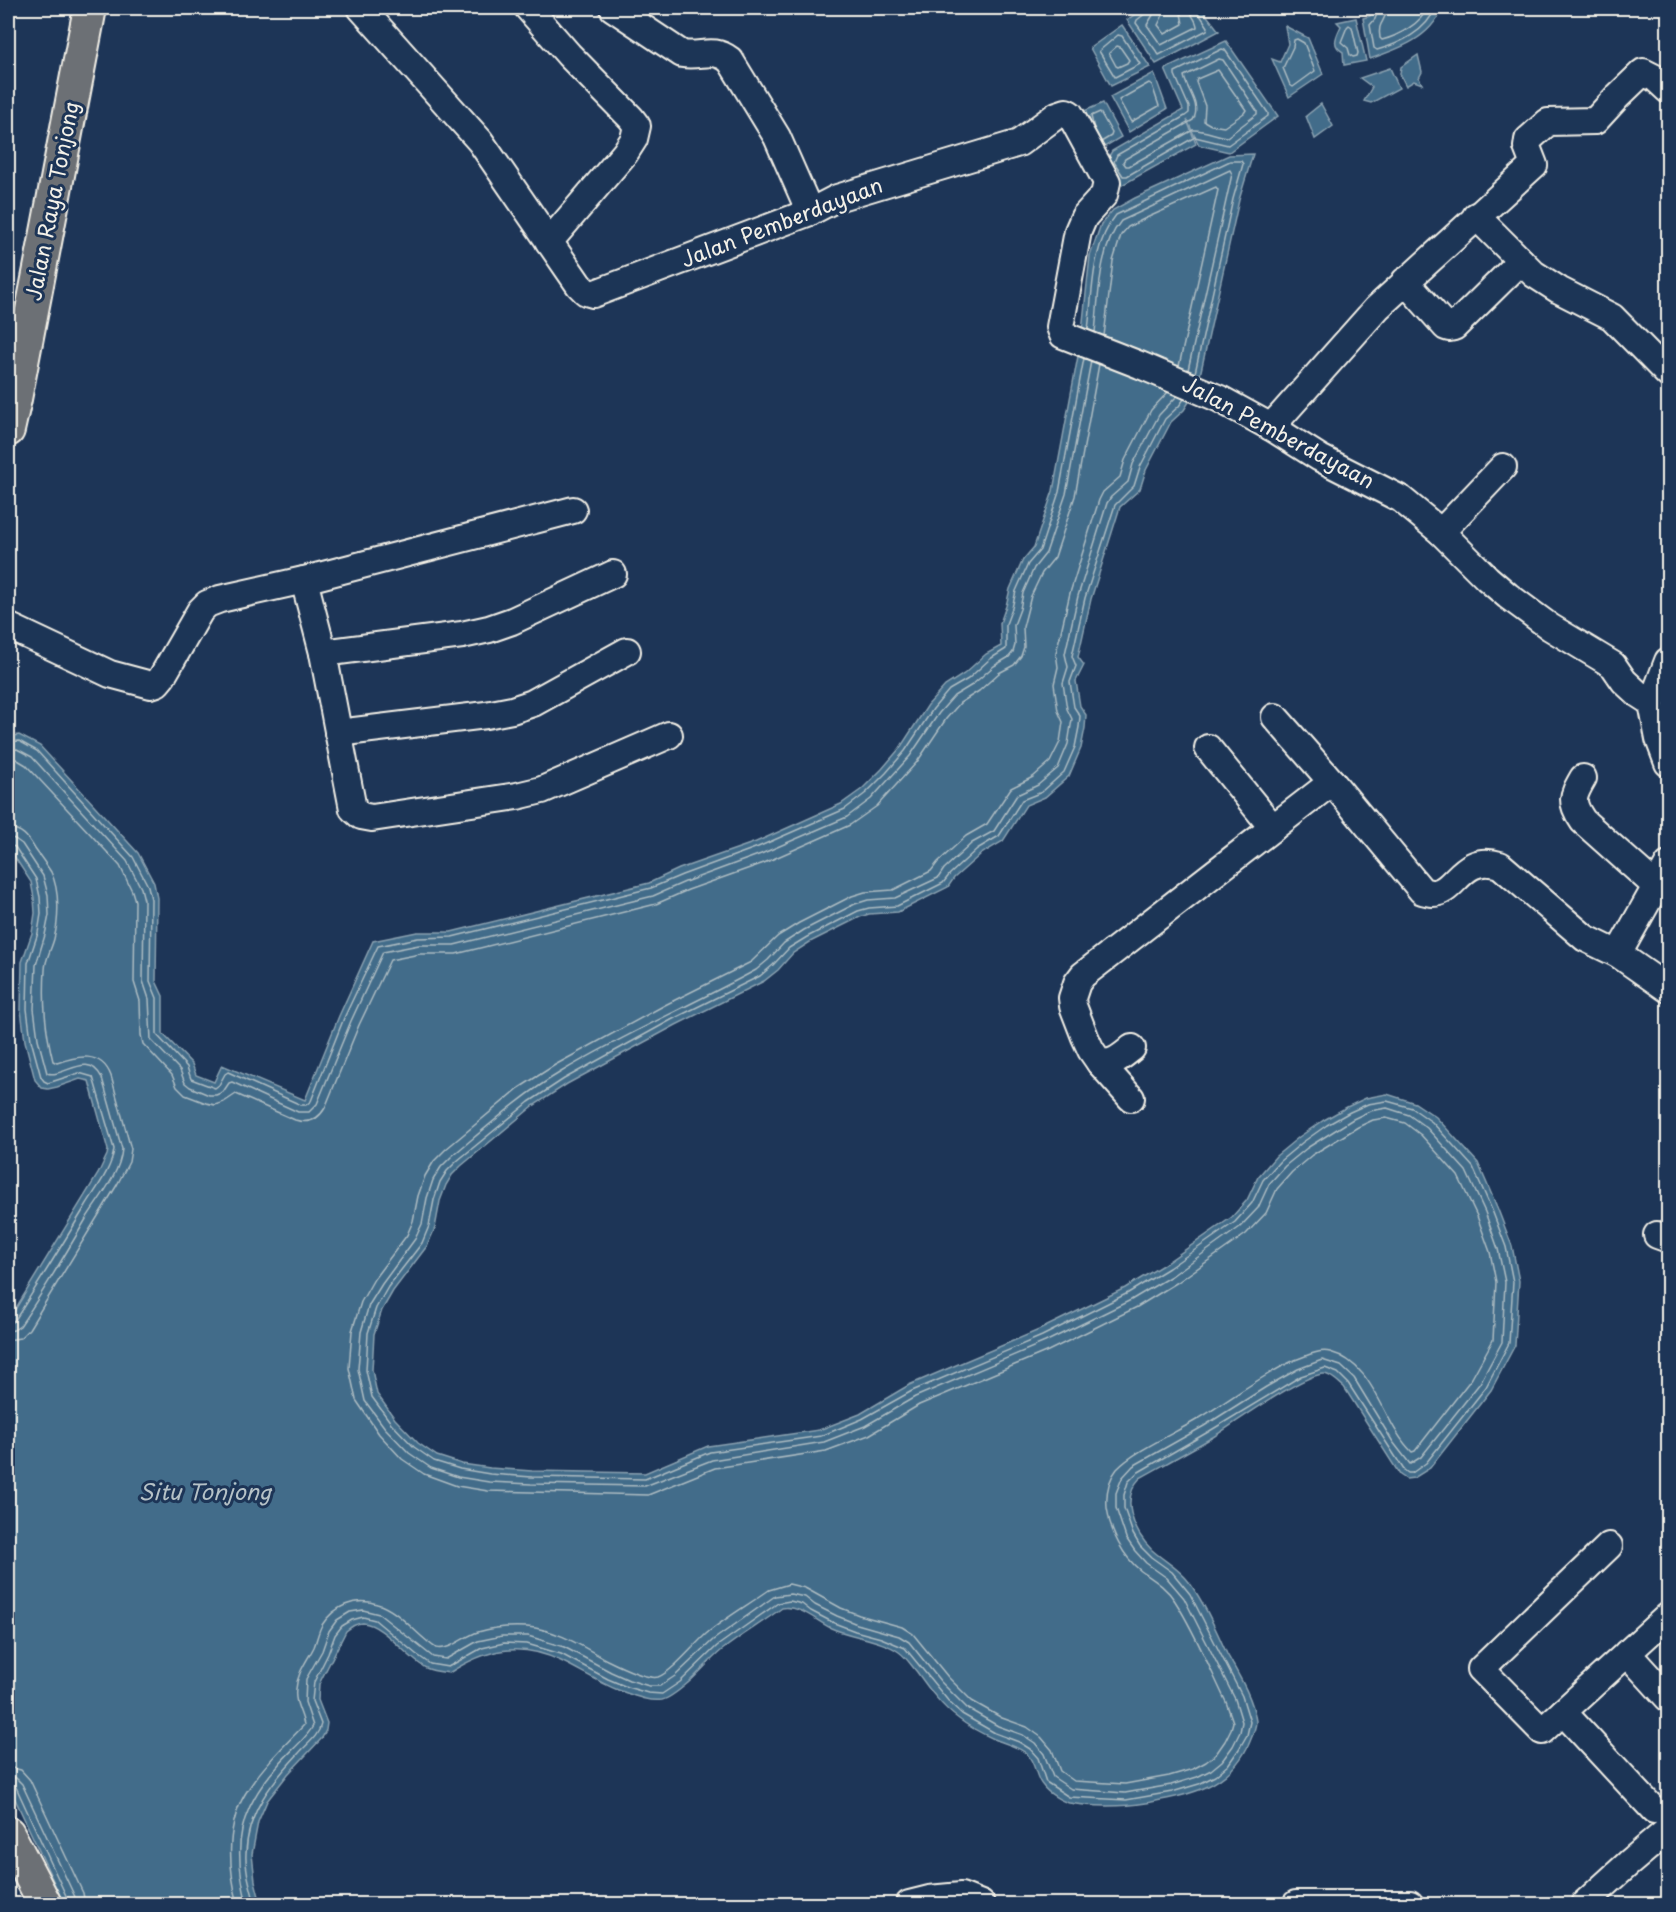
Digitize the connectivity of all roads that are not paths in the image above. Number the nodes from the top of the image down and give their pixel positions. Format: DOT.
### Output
graph roads {
  1 [pos="90,8"];
  2 [pos="361,8"];
  3 [pos="528,8"];
  4 [pos="613,8"];
  5 [pos="1668,90"];
  6 [pos="810,212"];
  7 [pos="1476,216"];
  8 [pos="549,242"];
  9 [pos="1521,261"];
  10 [pos="1405,281"];
  11 [pos="1668,374"];
  12 [pos="1271,427"];
  13 [pos="8,430"];
  14 [pos="1503,467"];
  15 [pos="573,510"];
  16 [pos="1441,532"];
  17 [pos="613,574"];
  18 [pos="304,580"];
  19 [pos="8,626"];
  20 [pos="627,651"];
  21 [pos="322,653"];
  22 [pos="1668,661"];
  23 [pos="1652,703"];
  24 [pos="1275,717"];
  25 [pos="339,733"];
  26 [pos="669,735"];
  27 [pos="1208,748"];
  28 [pos="1668,763"];
  29 [pos="1583,778"];
  30 [pos="1332,782"];
  31 [pos="1273,828"];
  32 [pos="1663,876"];
  33 [pos="1618,954"];
  34 [pos="1668,989"];
  35 [pos="1132,1048"];
  36 [pos="1100,1063"];
  37 [pos="1131,1098"];
  38 [pos="1609,1546"];
  39 [pos="1668,1616"];
  40 [pos="1627,1653"];
  41 [pos="1668,1698"];
  42 [pos="1563,1712"];
  43 [pos="1661,1820"];
  44 [pos="8,1833"];
  45 [pos="1592,1902"];
  46 [pos="1347,1904"];
  47 [pos="45,1905"];
  48 [pos="909,1905"];
  49 [pos="981,1905"];
  50 [pos="1296,1905"];
  51 [pos="1410,1905"];
  1 -- 13 [label="main road, Jalan Raya Tonjong"];
  2 -- 8 [label="street, Jalan Pemberdayaan"];
  3 -- 8 [label="street"];
  4 -- 6 [label="street"];
  5 -- 7 [label="street"];
  6 -- 8 [label="street, Jalan Pemberdayaan"];
  6 -- 12 [label="street, Jalan Pemberdayaan"];
  7 -- 9 [label="street"];
  7 -- 10 [label="street"];
  9 -- 10 [label="street"];
  9 -- 11 [label="street"];
  10 -- 12 [label="street"];
  12 -- 16 [label="street, Jalan Pemberdayaan"];
  14 -- 16 [label="street"];
  15 -- 18 [label="street"];
  16 -- 23 [label="street, Jalan Pemberdayaan"];
  17 -- 21 [label="street"];
  18 -- 19 [label="street"];
  18 -- 21 [label="street"];
  20 -- 25 [label="street"];
  21 -- 25 [label="street"];
  22 -- 23 [label="street"];
  23 -- 28 [label="street"];
  24 -- 30 [label="street"];
  25 -- 26 [label="street"];
  27 -- 31 [label="street"];
  29 -- 32 [label="street"];
  30 -- 31 [label="street"];
  30 -- 33 [label="street"];
  31 -- 36 [label="street"];
  32 -- 33 [label="street"];
  33 -- 34 [label="street"];
  35 -- 36 [label="street"];
  36 -- 37 [label="street"];
  38 -- 42 [label="street"];
  39 -- 40 [label="street"];
  40 -- 41 [label="street"];
  40 -- 42 [label="street"];
  42 -- 43 [label="street"];
  43 -- 45 [label="street"];
  44 -- 47 [label="main road"];
  46 -- 50 [label="street"];
  46 -- 51 [label="street"];
  48 -- 49 [label="street"];
}
